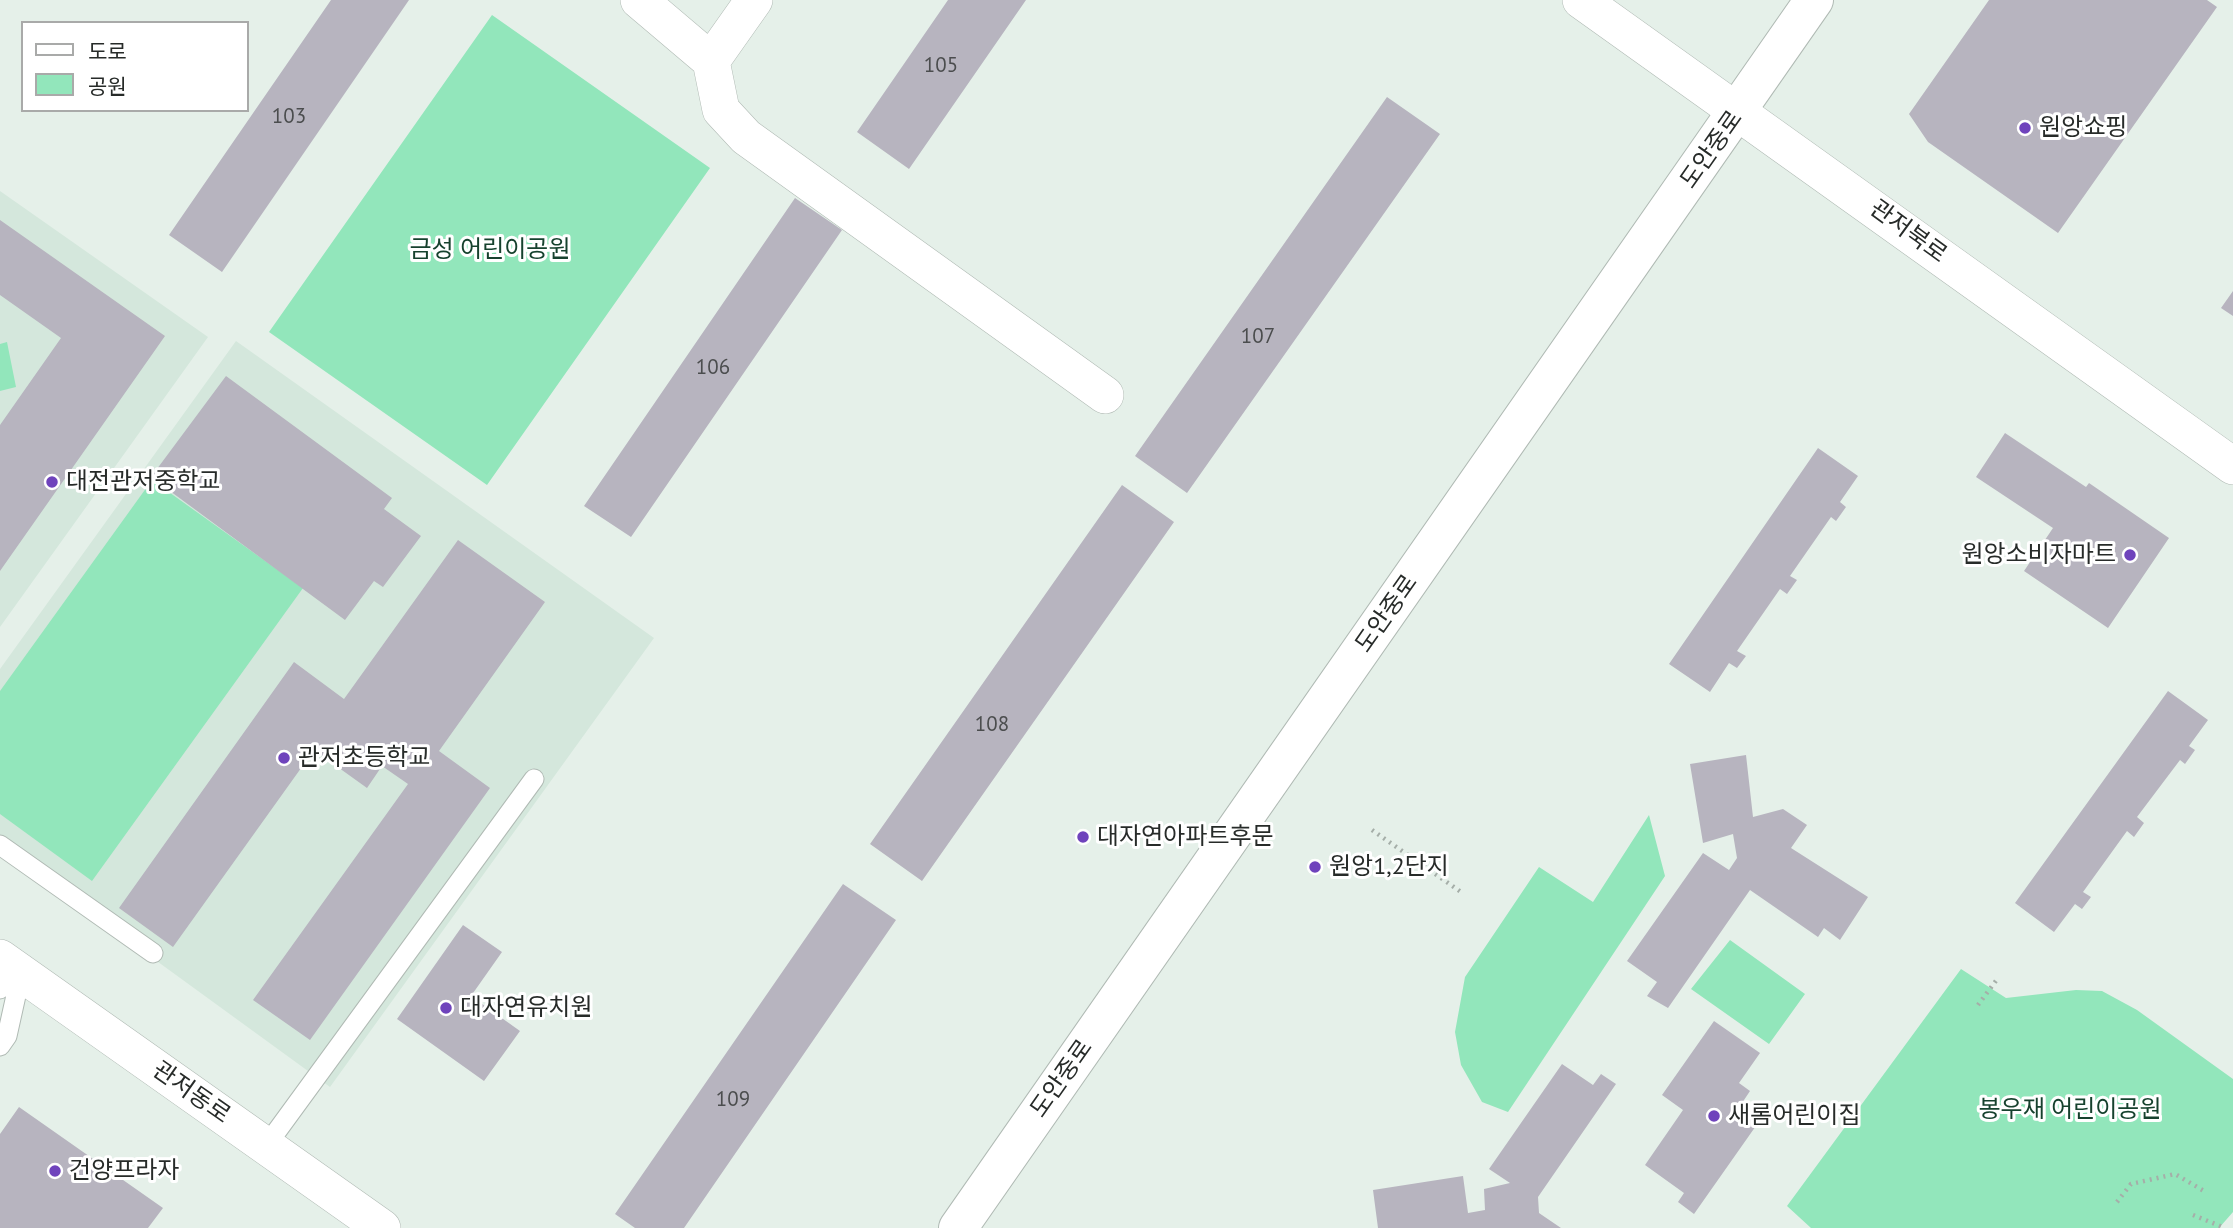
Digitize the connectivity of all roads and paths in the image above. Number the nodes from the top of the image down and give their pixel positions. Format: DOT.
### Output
graph roads {
  1 [pos="639,0"];
  2 [pos="754,0"];
  3 [pos="1582,0"];
  4 [pos="1814,0"];
  5 [pos="711,61"];
  6 [pos="1739,110"];
  7 [pos="1105,396"];
  8 [pos="2233,466"];
  9 [pos="534,779"];
  10 [pos="1371,830"];
  11 [pos="0,845"];
  12 [pos="1461,892"];
  13 [pos="153,954"];
  14 [pos="7,973"];
  15 [pos="1998,978"];
  16 [pos="1978,1005"];
  17 [pos="0,1046"];
  18 [pos="266,1146"];
  19 [pos="2204,1191"];
  20 [pos="2117,1202"];
  21 [pos="2193,1215"];
  22 [pos="382,1228"];
  23 [pos="958,1228"];
  24 [pos="2225,1228"];
  1 -- 5 [label="street"];
  2 -- 5 [label="street"];
  3 -- 6 [label="street, 관저북로"];
  4 -- 6 [label="street, 도안중로"];
  5 -- 7 [label="street"];
  6 -- 8 [label="street, 관저북로"];
  6 -- 23 [label="street, 도안중로"];
  9 -- 18 [label="lane"];
  10 -- 12 [label="path"];
  11 -- 13 [label="lane"];
  14 -- 17 [label="lane"];
  14 -- 18 [label="street, 관저동로"];
  15 -- 16 [label="path"];
  18 -- 22 [label="street, 관저동로"];
  19 -- 20 [label="path"];
  21 -- 24 [label="path"];
}
